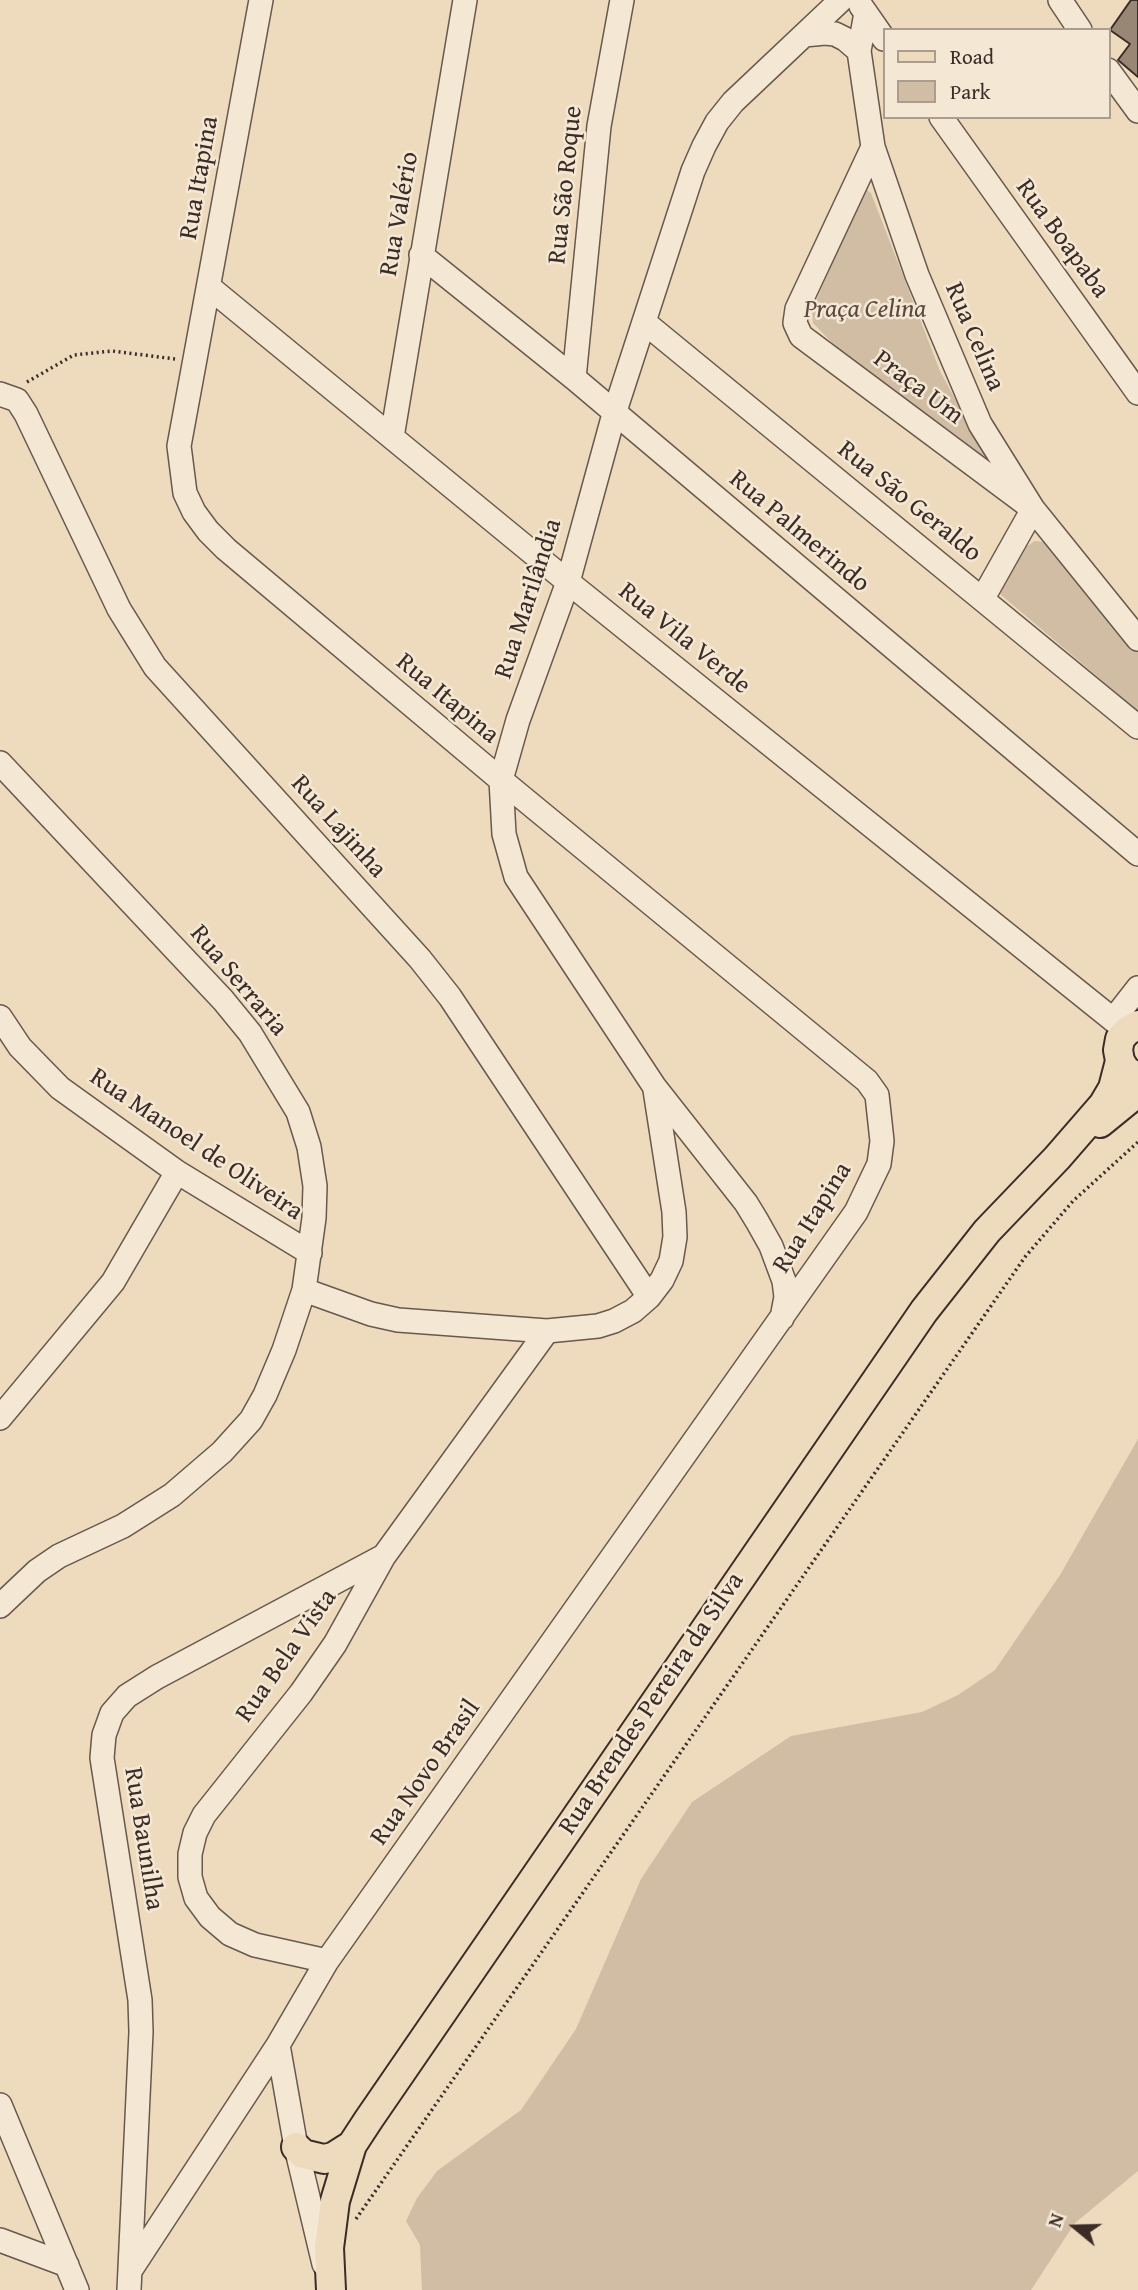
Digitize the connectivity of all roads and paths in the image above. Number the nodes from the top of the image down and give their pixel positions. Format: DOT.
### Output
graph roads {
  1 [pos="261,0"];
  2 [pos="465,0"];
  3 [pos="622,0"];
  4 [pos="841,0"];
  5 [pos="1059,0"];
  6 [pos="862,7"];
  7 [pos="1079,28"];
  8 [pos="804,35"];
  9 [pos="883,37"];
  10 [pos="859,51"];
  11 [pos="1110,73"];
  12 [pos="1138,111"];
  13 [pos="942,119"];
  14 [pos="873,147"];
  15 [pos="421,255"];
  16 [pos="209,287"];
  17 [pos="645,322"];
  18 [pos="195,362"];
  19 [pos="574,378"];
  20 [pos="1138,393"];
  21 [pos="1,394"];
  22 [pos="614,414"];
  23 [pos="392,437"];
  24 [pos="1032,509"];
  25 [pos="568,582"];
  26 [pos="983,598"];
  27 [pos="1138,639"];
  28 [pos="1138,727"];
  29 [pos="0,763"];
  30 [pos="501,780"];
  31 [pos="1138,854"];
  32 [pos="1138,988"];
  33 [pos="0,1017"];
  34 [pos="1126,1025"];
  35 [pos="1129,1069"];
  36 [pos="654,1086"];
  37 [pos="1138,1092"];
  38 [pos="1138,1142"];
  39 [pos="1057,1158"];
  40 [pos="177,1172"];
  41 [pos="310,1253"];
  42 [pos="304,1290"];
  43 [pos="649,1297"];
  44 [pos="782,1318"];
  45 [pos="547,1331"];
  46 [pos="0,1418"];
  47 [pos="384,1556"];
  48 [pos="0,1606"];
  49 [pos="327,1961"];
  50 [pos="278,2045"];
  51 [pos="0,2105"];
  52 [pos="352,2145"];
  53 [pos="296,2147"];
  54 [pos="352,2225"];
  55 [pos="0,2240"];
  56 [pos="67,2265"];
  57 [pos="130,2281"];
  58 [pos="77,2290"];
  59 [pos="330,2290"];
  1 -- 16 [label="street, Rua Itapina"];
  2 -- 15 [label="street, Rua Valério"];
  3 -- 19 [label="street, Rua São Roque"];
  4 -- 8 [label="street, Rua Marilândia"];
  5 -- 7 [label="street"];
  6 -- 9 [label="street"];
  6 -- 10 [label="street, Rua Celina"];
  8 -- 10 [label="street"];
  8 -- 17 [label="street, Rua Marilândia"];
  10 -- 14 [label="street, Rua Celina"];
  11 -- 12 [label="street"];
  13 -- 20 [label="street, Rua Boapaba"];
  14 -- 24 [label="street, Rua Celina"];
  14 -- 24 [label="street, Praça Um"];
  15 -- 19 [label="street, Rua Palmerindo"];
  15 -- 23 [label="street, Rua Valério"];
  16 -- 18 [label="street, Rua Itapina"];
  16 -- 23 [label="street, Rua Vila Verde"];
  17 -- 22 [label="street, Rua Marilândia"];
  17 -- 26 [label="street, Rua São Geraldo"];
  18 -- 21 [label="path"];
  18 -- 30 [label="street, Rua Itapina"];
  19 -- 22 [label="street, Rua Palmerindo"];
  21 -- 43 [label="street, Rua Lajinha"];
  22 -- 25 [label="street, Rua Marilândia"];
  22 -- 31 [label="street, Rua Palmerindo"];
  23 -- 25 [label="street, Rua Vila Verde"];
  24 -- 26 [label="street"];
  24 -- 27 [label="street, Rua Celina"];
  25 -- 30 [label="street, Rua Marilândia"];
  25 -- 34 [label="street, Rua Vila Verde"];
  26 -- 28 [label="street, Rua São Geraldo"];
  29 -- 41 [label="street, Rua Serraria"];
  30 -- 36 [label="street, Rua Marilândia"];
  30 -- 44 [label="street, Rua Itapina"];
  32 -- 34 [label="street"];
  33 -- 40 [label="street, Rua Manoel de Oliveira"];
  34 -- 35 [label="main road, Rua Brendes Pereira da Silva"];
  35 -- 39 [label="main road, Rua Brendes Pereira da Silva"];
  36 -- 43 [label="street"];
  36 -- 44 [label="street, Rua Marilândia"];
  37 -- 39 [label="main road, Rua Brendes Pereira da Silva"];
  38 -- 54 [label="path"];
  39 -- 52 [label="main road, Rua Brendes Pereira da Silva"];
  40 -- 41 [label="street, Rua Manoel de Oliveira"];
  40 -- 46 [label="street"];
  41 -- 42 [label="street, Rua Serraria"];
  42 -- 45 [label="street"];
  42 -- 48 [label="street, Rua Serraria"];
  43 -- 45 [label="street"];
  44 -- 49 [label="street, Rua Novo Brasil"];
  45 -- 47 [label="street, Rua Bela Vista"];
  47 -- 49 [label="street, Rua Bela Vista"];
  47 -- 57 [label="street, Rua Baunilha"];
  49 -- 50 [label="street, Rua Novo Brasil"];
  50 -- 53 [label="street"];
  50 -- 57 [label="street, Rua Novo Brasil"];
  51 -- 56 [label="street"];
  52 -- 53 [label="main road"];
  52 -- 59 [label="main road, Rua Brendes Pereira da Silva"];
  53 -- 59 [label="street"];
  55 -- 56 [label="street"];
  56 -- 58 [label="street"];
}
